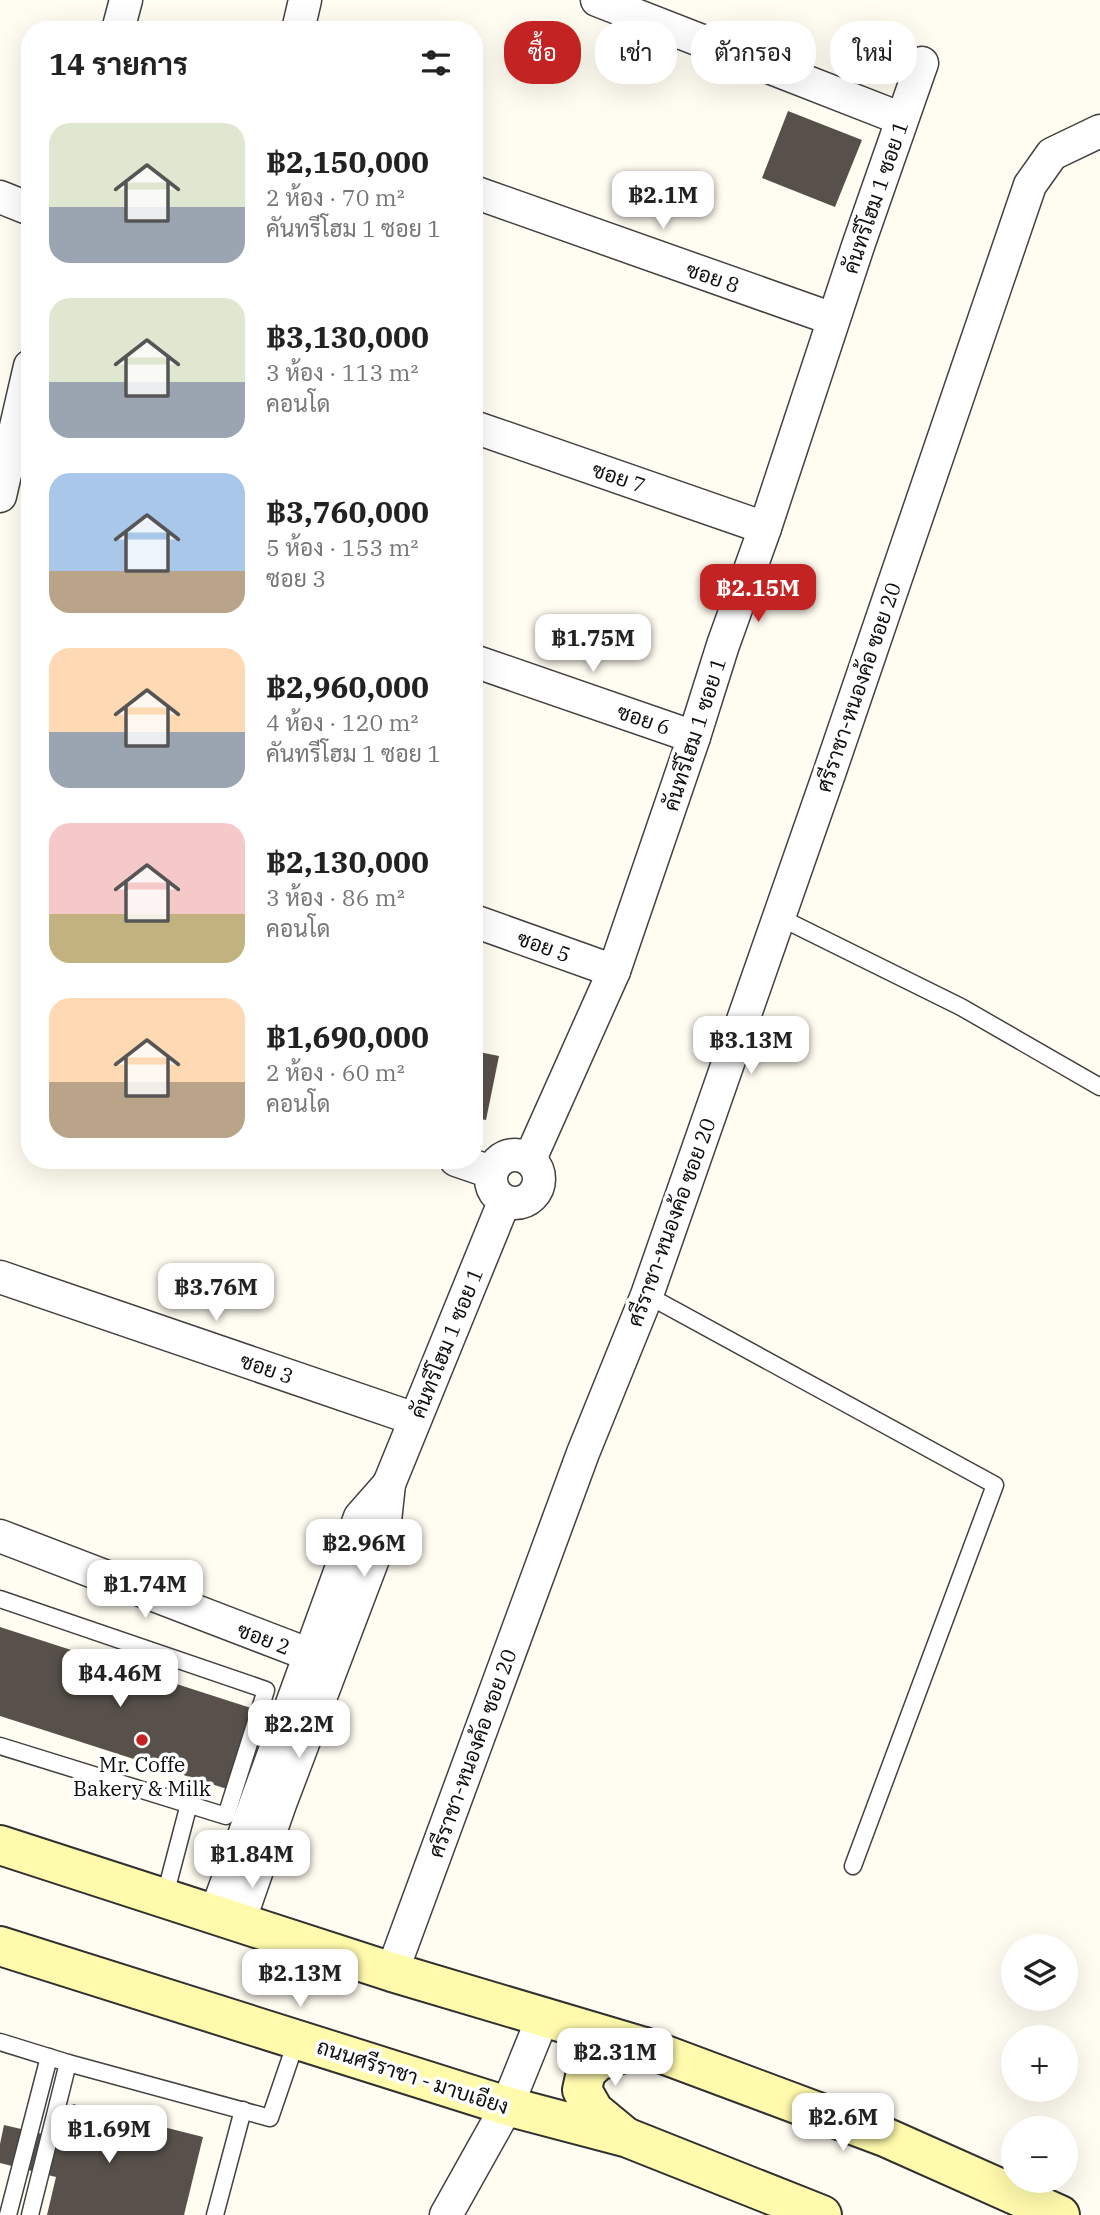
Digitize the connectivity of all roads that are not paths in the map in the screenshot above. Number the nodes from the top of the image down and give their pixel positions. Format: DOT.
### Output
graph roads {
  1 [pos="126,0"];
  2 [pos="305,0"];
  3 [pos="597,0"];
  4 [pos="120,21"];
  5 [pos="300,21"];
  6 [pos="922,63"];
  7 [pos="902,119"];
  8 [pos="1100,131"];
  9 [pos="483,195"];
  10 [pos="0,197"];
  11 [pos="21,205"];
  12 [pos="833,319"];
  13 [pos="21,399"];
  14 [pos="483,430"];
  15 [pos="4,461"];
  16 [pos="0,496"];
  17 [pos="765,528"];
  18 [pos="483,664"];
  19 [pos="694,737"];
  20 [pos="779,917"];
  21 [pos="483,924"];
  22 [pos="614,971"];
  23 [pos="1100,1087"];
  24 [pos="530,1159"];
  25 [pos="482,1169"];
  26 [pos="491,1172"];
  27 [pos="504,1202"];
  28 [pos="0,1277"];
  29 [pos="647,1295"];
  30 [pos="415,1419"];
  31 [pos="0,1536"];
  32 [pos="0,1599"];
  33 [pos="321,1659"];
  34 [pos="0,1746"];
  35 [pos="189,1804"];
  36 [pos="0,1845"];
  37 [pos="853,1866"];
  38 [pos="164,1899"];
  39 [pos="227,1918"];
  40 [pos="0,1946"];
  41 [pos="392,1972"];
  42 [pos="543,2017"];
  43 [pos="297,2039"];
  44 [pos="0,2042"];
  45 [pos="644,2047"];
  46 [pos="49,2057"];
  47 [pos="68,2063"];
  48 [pos="507,2106"];
  49 [pos="243,2110"];
  50 [pos="628,2138"];
  51 [pos="8,2215"];
  52 [pos="30,2215"];
  53 [pos="215,2215"];
  54 [pos="446,2215"];
  55 [pos="822,2215"];
  56 [pos="1060,2215"];
  1 -- 4 [label="street"];
  2 -- 5 [label="street"];
  3 -- 7 [label="street"];
  6 -- 7 [label="street, คันทรีโฮม 1 ซอย 1"];
  7 -- 12 [label="street, คันทรีโฮม 1 ซอย 1"];
  8 -- 20 [label="street, ศรีราชา-หนองค้อ ซอย 20"];
  9 -- 12 [label="street, ซอย 8"];
  10 -- 11 [label="street"];
  12 -- 17 [label="street, คันทรีโฮม 1 ซอย 1"];
  13 -- 15 [label="street"];
  14 -- 17 [label="street, ซอย 7"];
  15 -- 16 [label="street"];
  17 -- 19 [label="street, คันทรีโฮม 1 ซอย 1"];
  18 -- 19 [label="street, ซอย 6"];
  19 -- 22 [label="street, คันทรีโฮม 1 ซอย 1"];
  20 -- 23 [label="lane"];
  20 -- 29 [label="street, ศรีราชา-หนองค้อ ซอย 20"];
  21 -- 22 [label="street, ซอย 5"];
  22 -- 24 [label="street, คันทรีโฮม 1 ซอย 1"];
  24 -- 26 [label="street"];
  24 -- 27 [label="street"];
  25 -- 26 [label="street"];
  26 -- 27 [label="street"];
  27 -- 30 [label="street, คันทรีโฮม 1 ซอย 1"];
  28 -- 30 [label="street, ซอย 3"];
  29 -- 37 [label="lane"];
  29 -- 41 [label="street, ศรีราชา-หนองค้อ ซอย 20"];
  30 -- 33 [label="street, คันทรีโฮม 1 ซอย 1"];
  31 -- 33 [label="street, ซอย 2"];
  32 -- 35 [label="lane"];
  33 -- 39 [label="street, คันทรีโฮม 1 ซอย 1"];
  34 -- 35 [label="lane"];
  35 -- 38 [label="lane"];
  36 -- 38 [label="main road"];
  38 -- 39 [label="main road"];
  39 -- 41 [label="main road"];
  40 -- 43 [label="main road, ถนนศรีราชา - มาบเอียง"];
  41 -- 42 [label="main road"];
  42 -- 45 [label="main road"];
  42 -- 48 [label="street"];
  43 -- 48 [label="main road, ถนนศรีราชา - มาบเอียง"];
  43 -- 49 [label="lane"];
  44 -- 46 [label="lane"];
  45 -- 50 [label="main road"];
  45 -- 56 [label="main road"];
  46 -- 47 [label="lane"];
  46 -- 51 [label="lane"];
  47 -- 49 [label="lane"];
  47 -- 52 [label="lane"];
  48 -- 50 [label="main road, ถนนศรีราชา - มาบเอียง"];
  48 -- 54 [label="street"];
  49 -- 53 [label="lane"];
  50 -- 55 [label="main road, ถนนศรีราชา - มาบเอียง"];
}
